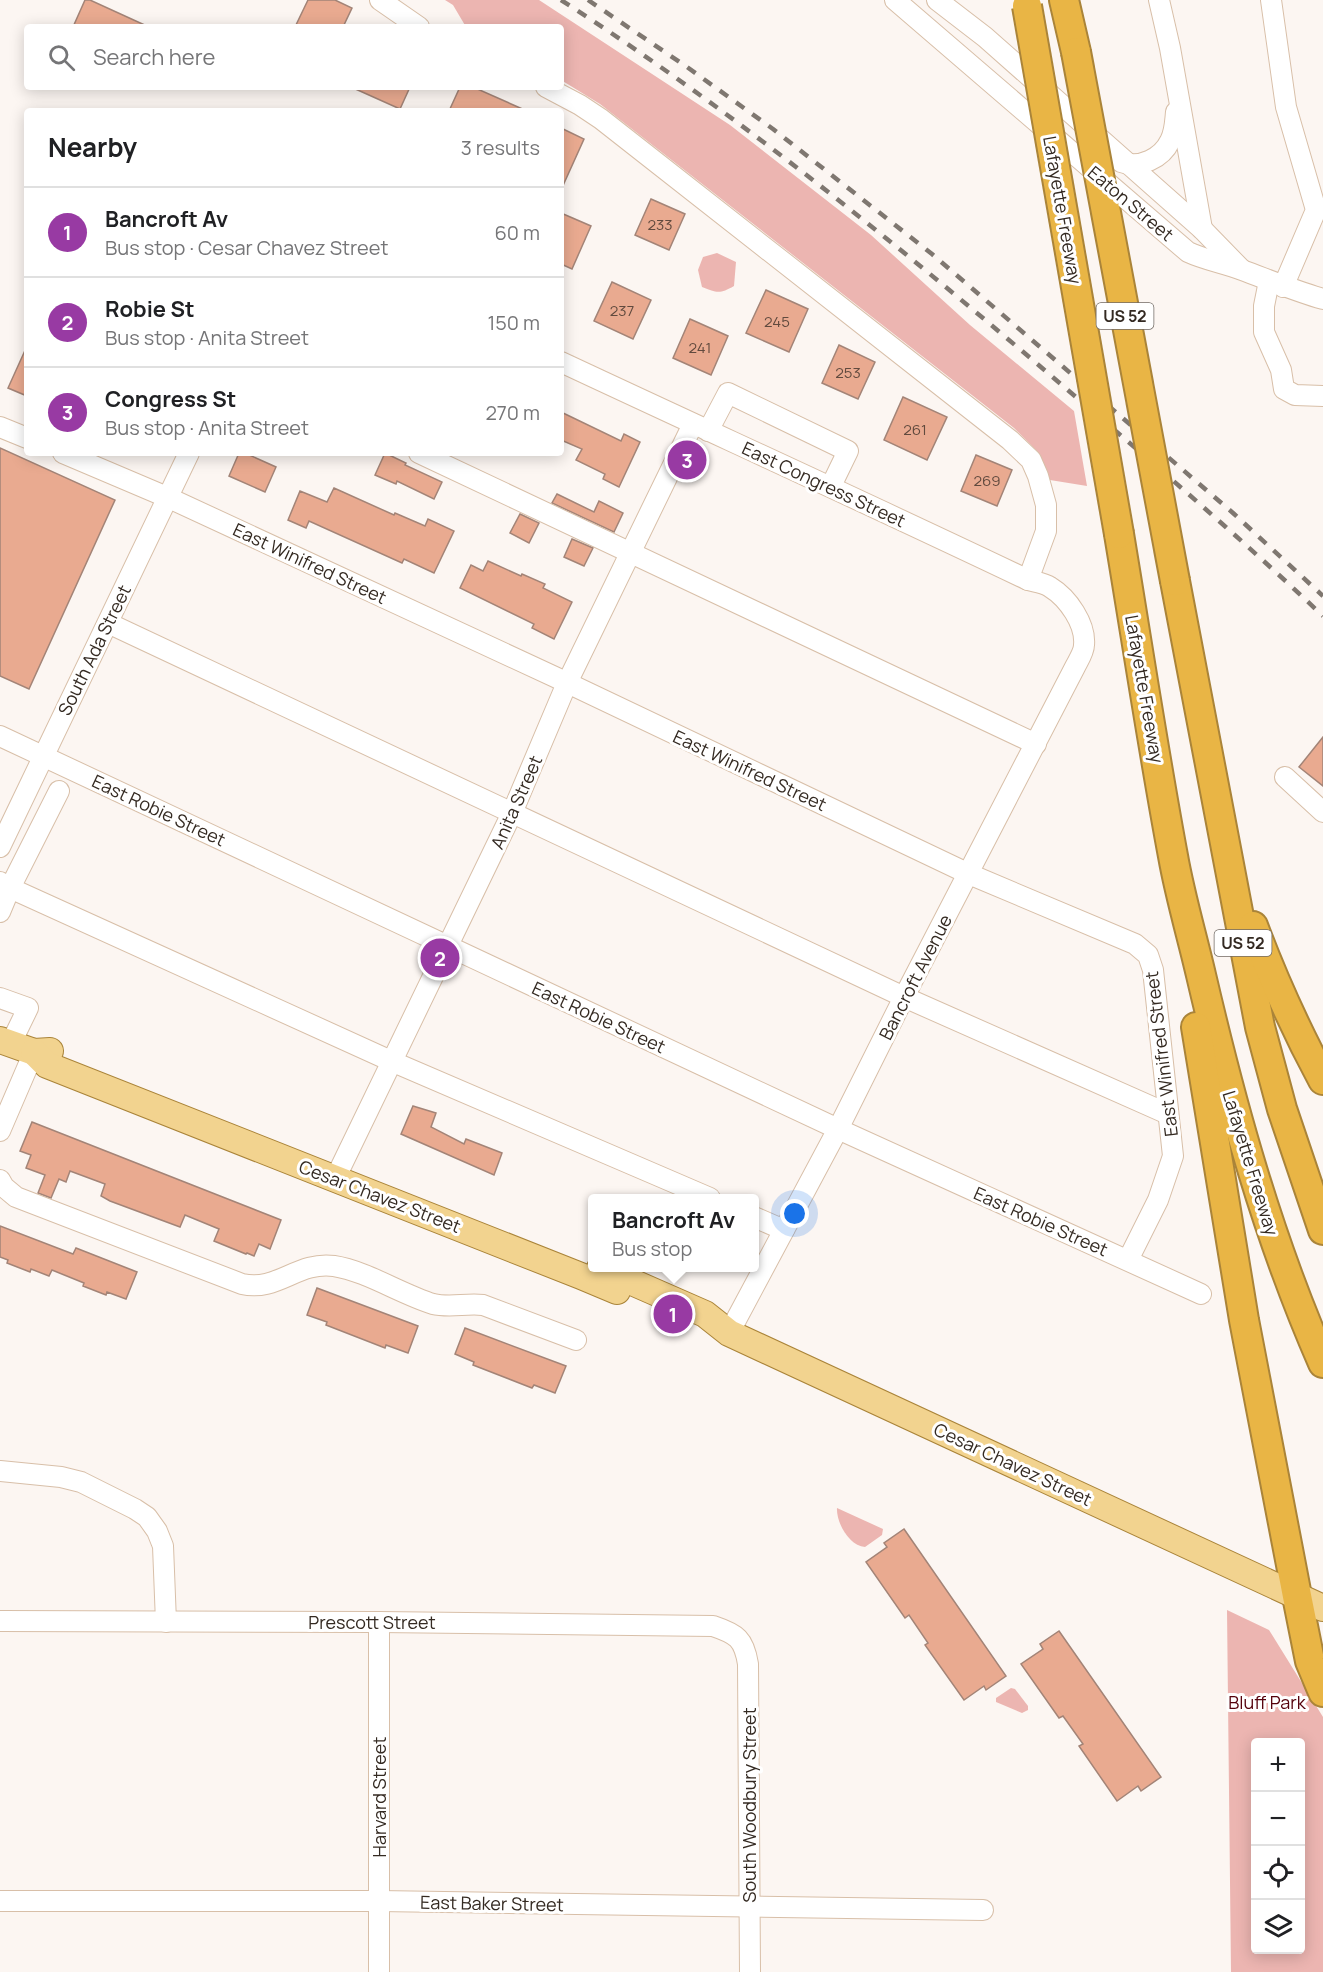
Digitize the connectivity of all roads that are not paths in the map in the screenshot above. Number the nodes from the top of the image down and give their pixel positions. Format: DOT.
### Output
graph roads {
  1 [pos="380,0"];
  2 [pos="895,0"];
  3 [pos="937,0"];
  4 [pos="1159,0"];
  5 [pos="1271,0"];
  6 [pos="1026,2"];
  7 [pos="1065,3"];
  8 [pos="415,24"];
  9 [pos="552,90"];
  10 [pos="1177,92"];
  11 [pos="1037,123"];
  12 [pos="1127,164"];
  13 [pos="1320,210"];
  14 [pos="1202,229"];
  15 [pos="1241,269"];
  16 [pos="1276,284"];
  17 [pos="1323,299"];
  18 [pos="564,363"];
  19 [pos="1323,396"];
  20 [pos="0,427"];
  21 [pos="701,428"];
  22 [pos="24,437"];
  23 [pos="70,456"];
  24 [pos="188,456"];
  25 [pos="425,456"];
  26 [pos="831,486"];
  27 [pos="169,498"];
  28 [pos="632,552"];
  29 [pos="1028,579"];
  30 [pos="1078,616"];
  31 [pos="108,623"];
  32 [pos="1188,650"];
  33 [pos="567,682"];
  34 [pos="0,736"];
  35 [pos="1036,744"];
  36 [pos="43,756"];
  37 [pos="1285,777"];
  38 [pos="58,791"];
  39 [pos="1323,812"];
  40 [pos="512,813"];
  41 [pos="0,848"];
  42 [pos="1173,859"];
  43 [pos="969,874"];
  44 [pos="5,885"];
  45 [pos="0,912"];
  46 [pos="449,947"];
  47 [pos="904,997"];
  48 [pos="0,998"];
  49 [pos="15,1046"];
  50 [pos="391,1061"];
  51 [pos="1323,1080"];
  52 [pos="1168,1114"];
  53 [pos="838,1129"];
  54 [pos="0,1131"];
  55 [pos="338,1172"];
  56 [pos="0,1180"];
  57 [pos="701,1194"];
  58 [pos="759,1219"];
  59 [pos="784,1230"];
  60 [pos="1323,1230"];
  61 [pos="1128,1260"];
  62 [pos="588,1263"];
  63 [pos="609,1272"];
  64 [pos="1200,1294"];
  65 [pos="729,1333"];
  66 [pos="576,1340"];
  67 [pos="1323,1363"];
  68 [pos="0,1471"];
  69 [pos="1297,1596"];
  70 [pos="1323,1608"];
  71 [pos="0,1621"];
  72 [pos="166,1622"];
  73 [pos="380,1622"];
  74 [pos="740,1639"];
  75 [pos="1323,1692"];
  76 [pos="0,1901"];
  77 [pos="379,1901"];
  78 [pos="750,1908"];
  79 [pos="983,1910"];
  80 [pos="379,1972"];
  81 [pos="750,1972"];
  1 -- 8 [label="street"];
  2 -- 11 [label="street, Eaton Street"];
  3 -- 12 [label="street, Eaton Street"];
  4 -- 10 [label="street"];
  5 -- 13 [label="street"];
  6 -- 42 [label="highway, Lafayette Freeway / US 52, bridge"];
  7 -- 32 [label="highway, US 52, bridge"];
  9 -- 29 [label="street"];
  10 -- 12 [label="street"];
  10 -- 14 [label="street"];
  11 -- 12 [label="street"];
  11 -- 15 [label="street, Eaton Street"];
  12 -- 14 [label="street, Eaton Street"];
  13 -- 16 [label="street"];
  14 -- 15 [label="street, Eaton Street"];
  15 -- 16 [label="street, Eaton Street"];
  16 -- 17 [label="street, Eaton Street"];
  16 -- 19 [label="street"];
  18 -- 21 [label="street, East Congress Street"];
  20 -- 22 [label="street"];
  21 -- 26 [label="street, East Congress Street"];
  21 -- 26 [label="street, Anita Street"];
  21 -- 28 [label="street, Anita Street"];
  23 -- 27 [label="street, East Winifred Street"];
  24 -- 27 [label="street, South Ada Street"];
  25 -- 28 [label="street"];
  26 -- 29 [label="street, East Congress Street"];
  27 -- 31 [label="street, South Ada Street"];
  27 -- 33 [label="street, East Winifred Street"];
  28 -- 33 [label="street, Anita Street"];
  28 -- 35 [label="street"];
  29 -- 30 [label="street, East Congress Street"];
  30 -- 35 [label="street, Bancroft Avenue"];
  31 -- 36 [label="street, South Ada Street"];
  31 -- 40 [label="street"];
  32 -- 51 [label="highway"];
  32 -- 60 [label="highway, US 52"];
  33 -- 40 [label="street, Anita Street"];
  33 -- 43 [label="street, East Winifred Street"];
  34 -- 36 [label="street, East Robie Street"];
  35 -- 43 [label="street, Bancroft Avenue"];
  36 -- 41 [label="street, South Ada Street"];
  36 -- 46 [label="street, East Robie Street"];
  37 -- 39 [label="street"];
  38 -- 44 [label="street"];
  40 -- 46 [label="street, Anita Street"];
  40 -- 47 [label="street"];
  42 -- 67 [label="highway, Lafayette Freeway / US 52"];
  42 -- 69 [label="highway"];
  43 -- 47 [label="street, Bancroft Avenue"];
  43 -- 52 [label="street, East Winifred Street"];
  44 -- 45 [label="street"];
  44 -- 50 [label="street"];
  46 -- 50 [label="street, Anita Street"];
  46 -- 53 [label="street, East Robie Street"];
  47 -- 52 [label="street"];
  47 -- 53 [label="street, Bancroft Avenue"];
  48 -- 49 [label="street"];
  49 -- 54 [label="street"];
  49 -- 55 [label="main road, Cesar Chavez Street"];
  50 -- 55 [label="street, Anita Street"];
  50 -- 57 [label="street"];
  52 -- 61 [label="street, East Winifred Street"];
  53 -- 59 [label="street, Bancroft Avenue"];
  53 -- 61 [label="street, East Robie Street"];
  55 -- 62 [label="main road, Cesar Chavez Street"];
  55 -- 65 [label="main road, Cesar Chavez Street"];
  56 -- 66 [label="street"];
  58 -- 59 [label="street"];
  59 -- 65 [label="street, Bancroft Avenue"];
  61 -- 64 [label="street, East Robie Street"];
  63 -- 65 [label="main road, Cesar Chavez Street"];
  65 -- 69 [label="main road, Cesar Chavez Street"];
  68 -- 72 [label="street"];
  69 -- 70 [label="main road, Cesar Chavez Street"];
  69 -- 75 [label="highway"];
  71 -- 72 [label="street, Prescott Street"];
  72 -- 73 [label="street, Prescott Street"];
  73 -- 74 [label="street, Prescott Street"];
  73 -- 77 [label="street, Harvard Street"];
  74 -- 78 [label="street, South Woodbury Street"];
  76 -- 77 [label="street, East Baker Street"];
  77 -- 78 [label="street, East Baker Street"];
  77 -- 80 [label="street, Harvard Street"];
  78 -- 79 [label="street, East Baker Street"];
  78 -- 81 [label="street, South Woodbury Street"];
}
